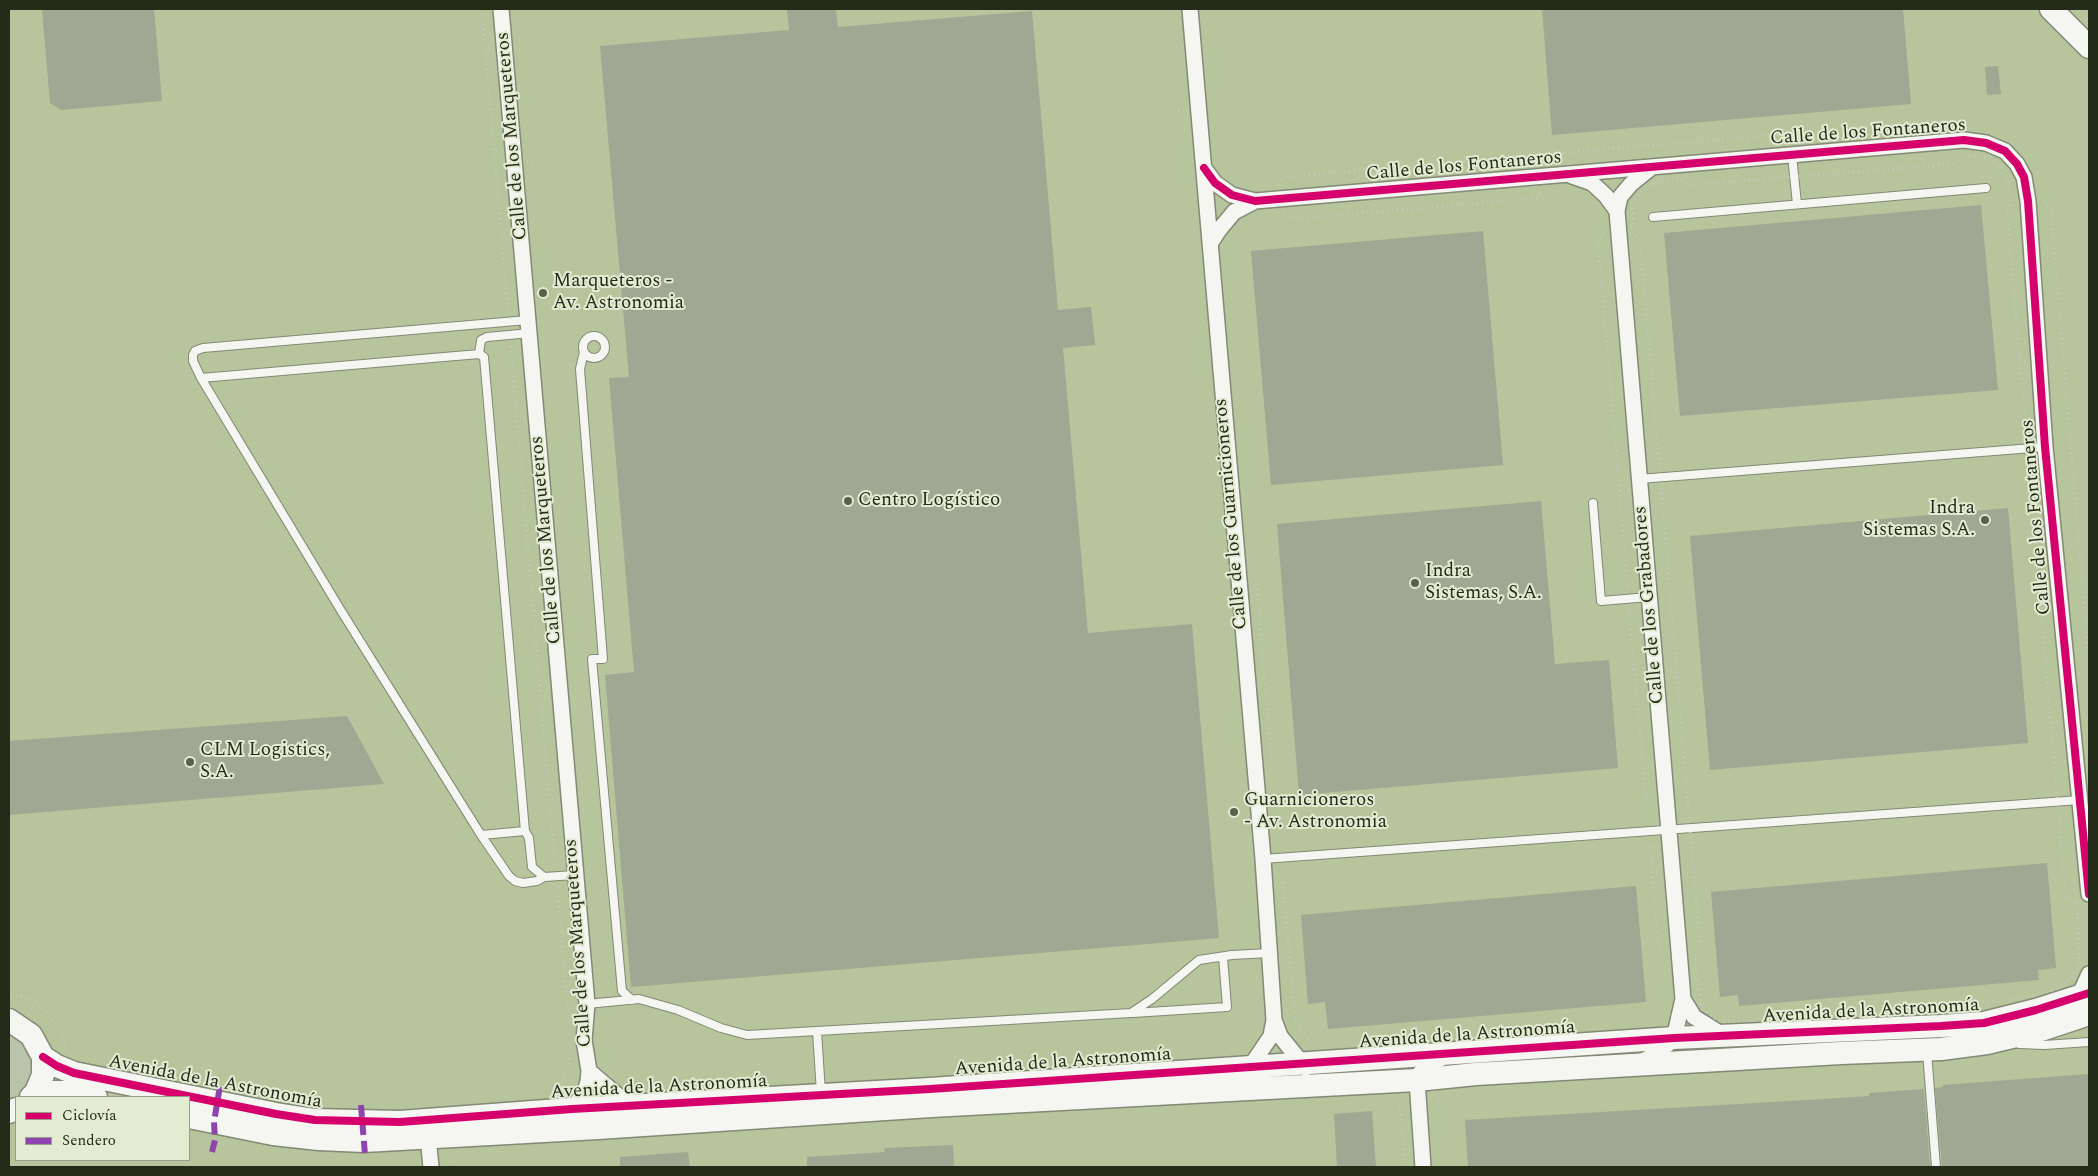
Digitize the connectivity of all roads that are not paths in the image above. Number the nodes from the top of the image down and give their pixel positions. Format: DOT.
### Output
graph roads {
  1 [pos="502,9"];
  2 [pos="1190,9"];
  3 [pos="2051,9"];
  4 [pos="2089,47"];
  5 [pos="1792,155"];
  6 [pos="1652,167"];
  7 [pos="1204,168"];
  8 [pos="1564,174"];
  9 [pos="1986,188"];
  10 [pos="1255,201"];
  11 [pos="1797,204"];
  12 [pos="1617,211"];
  13 [pos="1653,217"];
  14 [pos="1210,244"];
  15 [pos="529,327"];
  16 [pos="584,352"];
  17 [pos="479,354"];
  18 [pos="201,378"];
  19 [pos="2046,447"];
  20 [pos="1638,480"];
  21 [pos="1593,504"];
  22 [pos="1649,597"];
  23 [pos="2080,800"];
  24 [pos="1670,830"];
  25 [pos="525,831"];
  26 [pos="481,835"];
  27 [pos="1263,859"];
  28 [pos="576,875"];
  29 [pos="544,877"];
  30 [pos="2089,894"];
  31 [pos="1269,953"];
  32 [pos="1223,956"];
  33 [pos="2089,974"];
  34 [pos="1682,999"];
  35 [pos="632,1000"];
  36 [pos="2086,1001"];
  37 [pos="587,1004"];
  38 [pos="1132,1013"];
  39 [pos="9,1020"];
  40 [pos="1274,1020"];
  41 [pos="817,1031"];
  42 [pos="1724,1036"];
  43 [pos="1674,1038"];
  44 [pos="2089,1042"];
  45 [pos="1987,1044"];
  46 [pos="1927,1050"];
  47 [pos="1450,1054"];
  48 [pos="43,1057"];
  49 [pos="1391,1058"];
  50 [pos="1302,1064"];
  51 [pos="1250,1067"];
  52 [pos="1618,1067"];
  53 [pos="589,1071"];
  54 [pos="1417,1080"];
  55 [pos="1320,1084"];
  56 [pos="34,1095"];
  57 [pos="821,1095"];
  58 [pos="91,1096"];
  59 [pos="187,1096"];
  60 [pos="190,1097"];
  61 [pos="564,1102"];
  62 [pos="630,1106"];
  63 [pos="190,1117"];
  64 [pos="470,1117"];
  65 [pos="400,1122"];
  66 [pos="553,1130"];
  67 [pos="428,1137"];
  68 [pos="431,1167"];
  69 [pos="1423,1167"];
  70 [pos="1936,1167"];
  1 -- 15 [label="street, Calle de los Marqueteros"];
  2 -- 7 [label="street, Calle de los Guarnicioneros"];
  3 -- 4 [label="street"];
  5 -- 6 [label="street, Calle de los Fontaneros"];
  5 -- 11 [label="lane"];
  5 -- 19 [label="street, Calle de los Fontaneros"];
  6 -- 8 [label="street, Calle de los Fontaneros"];
  6 -- 12 [label="street, Calle de los Grabadores"];
  7 -- 10 [label="street, Calle de los Fontaneros"];
  7 -- 14 [label="street, Calle de los Guarnicioneros"];
  8 -- 10 [label="street, Calle de los Fontaneros"];
  8 -- 12 [label="street"];
  9 -- 11 [label="lane"];
  10 -- 14 [label="street, Calle de los Fontaneros"];
  11 -- 13 [label="lane"];
  12 -- 20 [label="street, Calle de los Grabadores"];
  14 -- 27 [label="street, Calle de los Guarnicioneros"];
  15 -- 17 [label="lane"];
  15 -- 18 [label="lane"];
  15 -- 28 [label="street, Calle de los Marqueteros"];
  16 -- 35 [label="lane"];
  17 -- 18 [label="lane"];
  17 -- 25 [label="lane"];
  18 -- 26 [label="lane"];
  19 -- 20 [label="lane"];
  19 -- 23 [label="street, Calle de los Fontaneros"];
  20 -- 22 [label="street, Calle de los Grabadores"];
  21 -- 22 [label="lane"];
  22 -- 24 [label="street, Calle de los Grabadores"];
  23 -- 24 [label="lane"];
  23 -- 30 [label="street, Calle de los Fontaneros"];
  24 -- 27 [label="lane"];
  24 -- 34 [label="street, Calle de los Grabadores"];
  25 -- 26 [label="lane"];
  25 -- 29 [label="lane"];
  26 -- 29 [label="lane"];
  27 -- 31 [label="street, Calle de los Guarnicioneros"];
  28 -- 29 [label="lane"];
  28 -- 37 [label="street, Calle de los Marqueteros"];
  31 -- 32 [label="lane"];
  31 -- 40 [label="street, Calle de los Guarnicioneros"];
  32 -- 38 [label="lane"];
  32 -- 38 [label="lane"];
  33 -- 36 [label="street"];
  34 -- 42 [label="street"];
  34 -- 43 [label="street, Calle de los Grabadores"];
  35 -- 37 [label="lane"];
  35 -- 41 [label="lane"];
  36 -- 42 [label="street, Avenida de la Astronomía"];
  36 -- 45 [label="street, Avenida de la Astronomía"];
  37 -- 53 [label="street, Calle de los Marqueteros"];
  38 -- 41 [label="lane"];
  39 -- 48 [label="street"];
  40 -- 50 [label="street, Calle de los Guarnicioneros"];
  40 -- 51 [label="street, Calle de los Guarnicioneros"];
  41 -- 57 [label="lane"];
  42 -- 43 [label="street, Avenida de la Astronomía"];
  43 -- 47 [label="street, Avenida de la Astronomía"];
  43 -- 52 [label="street"];
  44 -- 45 [label="lane"];
  45 -- 46 [label="street, Avenida de la Astronomía"];
  46 -- 52 [label="street, Avenida de la Astronomía"];
  46 -- 70 [label="lane"];
  47 -- 49 [label="street, Avenida de la Astronomía"];
  47 -- 54 [label="street"];
  48 -- 56 [label="street"];
  48 -- 59 [label="street, Avenida de la Astronomía"];
  49 -- 50 [label="street, Avenida de la Astronomía"];
  49 -- 54 [label="street"];
  50 -- 51 [label="street, Avenida de la Astronomía"];
  50 -- 55 [label="street, Calle de los Guarnicioneros"];
  51 -- 57 [label="street, Avenida de la Astronomía"];
  52 -- 54 [label="street, Avenida de la Astronomía"];
  53 -- 61 [label="street, Calle de los Marqueteros"];
  53 -- 62 [label="street, Calle de los Marqueteros"];
  54 -- 55 [label="street, Avenida de la Astronomía"];
  54 -- 69 [label="street"];
  55 -- 66 [label="street, Avenida de la Astronomía"];
  56 -- 58 [label="street, Avenida de la Astronomía"];
  57 -- 62 [label="street, Avenida de la Astronomía"];
  60 -- 65 [label="street, Avenida de la Astronomía"];
  61 -- 62 [label="street, Avenida de la Astronomía"];
  61 -- 64 [label="street, Avenida de la Astronomía"];
  61 -- 66 [label="street, Calle de los Marqueteros"];
  63 -- 67 [label="street, Avenida de la Astronomía"];
  64 -- 65 [label="street, Avenida de la Astronomía"];
  64 -- 67 [label="street"];
  65 -- 67 [label="street"];
  66 -- 67 [label="street, Avenida de la Astronomía"];
  67 -- 68 [label="street"];
}
